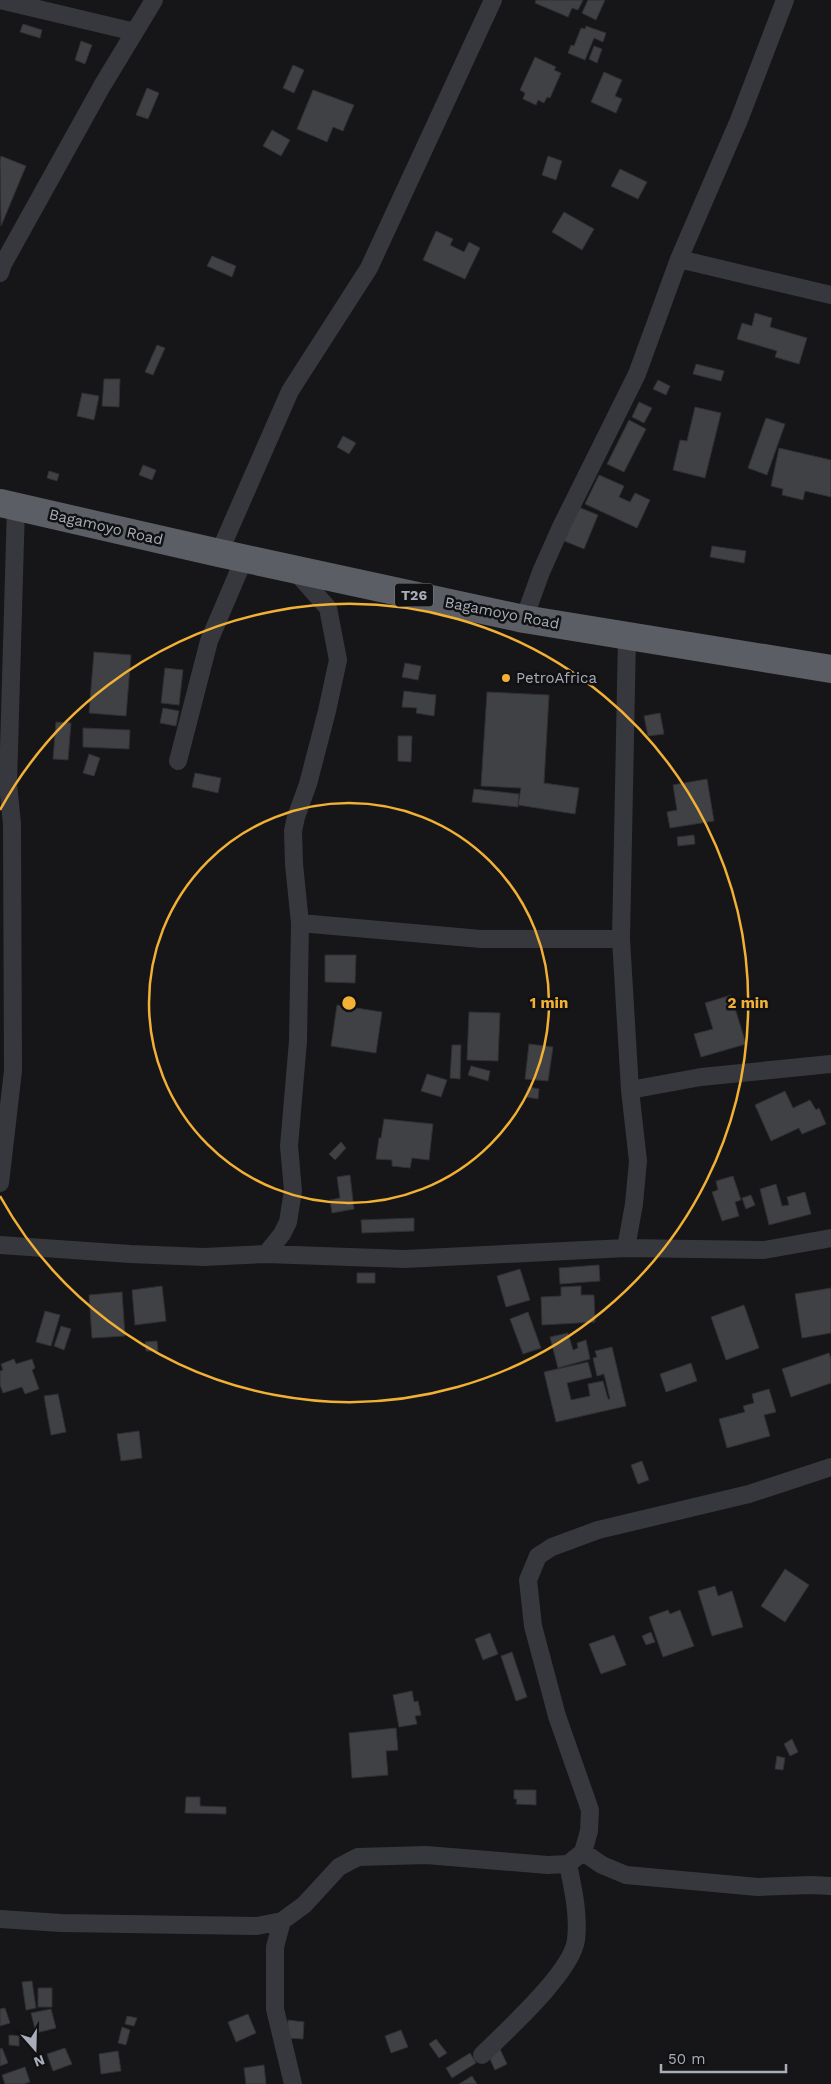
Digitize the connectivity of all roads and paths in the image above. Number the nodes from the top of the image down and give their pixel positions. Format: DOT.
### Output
graph roads {
  1 [pos="0,0"];
  2 [pos="154,0"];
  3 [pos="493,0"];
  4 [pos="786,0"];
  5 [pos="135,32"];
  6 [pos="679,259"];
  7 [pos="1,266"];
  8 [pos="831,295"];
  9 [pos="8,504"];
  10 [pos="232,556"];
  11 [pos="293,569"];
  12 [pos="524,619"];
  13 [pos="626,636"];
  14 [pos="831,670"];
  15 [pos="178,761"];
  16 [pos="6,879"];
  17 [pos="300,923"];
  18 [pos="621,940"];
  19 [pos="831,1064"];
  20 [pos="630,1090"];
  21 [pos="1,1175"];
  22 [pos="831,1238"];
  23 [pos="0,1245"];
  24 [pos="626,1248"];
  25 [pos="266,1254"];
  26 [pos="831,1467"];
  27 [pos="583,1852"];
  28 [pos="568,1864"];
  29 [pos="831,1886"];
  30 [pos="0,1919"];
  31 [pos="282,1921"];
  32 [pos="482,2055"];
  33 [pos="293,2084"];
  1 -- 5 [label="street"];
  2 -- 5 [label="street"];
  3 -- 10 [label="street"];
  4 -- 6 [label="street"];
  5 -- 7 [label="street"];
  6 -- 8 [label="street"];
  6 -- 12 [label="street"];
  9 -- 10 [label="highway, Bagamoyo Road / T26"];
  9 -- 16 [label="street"];
  10 -- 11 [label="highway, Bagamoyo Road / T26"];
  10 -- 15 [label="street"];
  11 -- 12 [label="highway, Bagamoyo Road / T26"];
  11 -- 17 [label="street"];
  12 -- 13 [label="highway, Bagamoyo Road / T26"];
  13 -- 14 [label="highway, Bagamoyo Road / T26"];
  13 -- 18 [label="street"];
  16 -- 21 [label="street"];
  17 -- 18 [label="street"];
  17 -- 25 [label="street"];
  18 -- 20 [label="street"];
  19 -- 20 [label="street"];
  20 -- 24 [label="street"];
  22 -- 24 [label="street"];
  23 -- 25 [label="street"];
  24 -- 25 [label="street"];
  26 -- 27 [label="street"];
  27 -- 28 [label="street"];
  27 -- 29 [label="street"];
  28 -- 31 [label="street"];
  28 -- 32 [label="street"];
  30 -- 31 [label="street"];
  31 -- 33 [label="street"];
}
